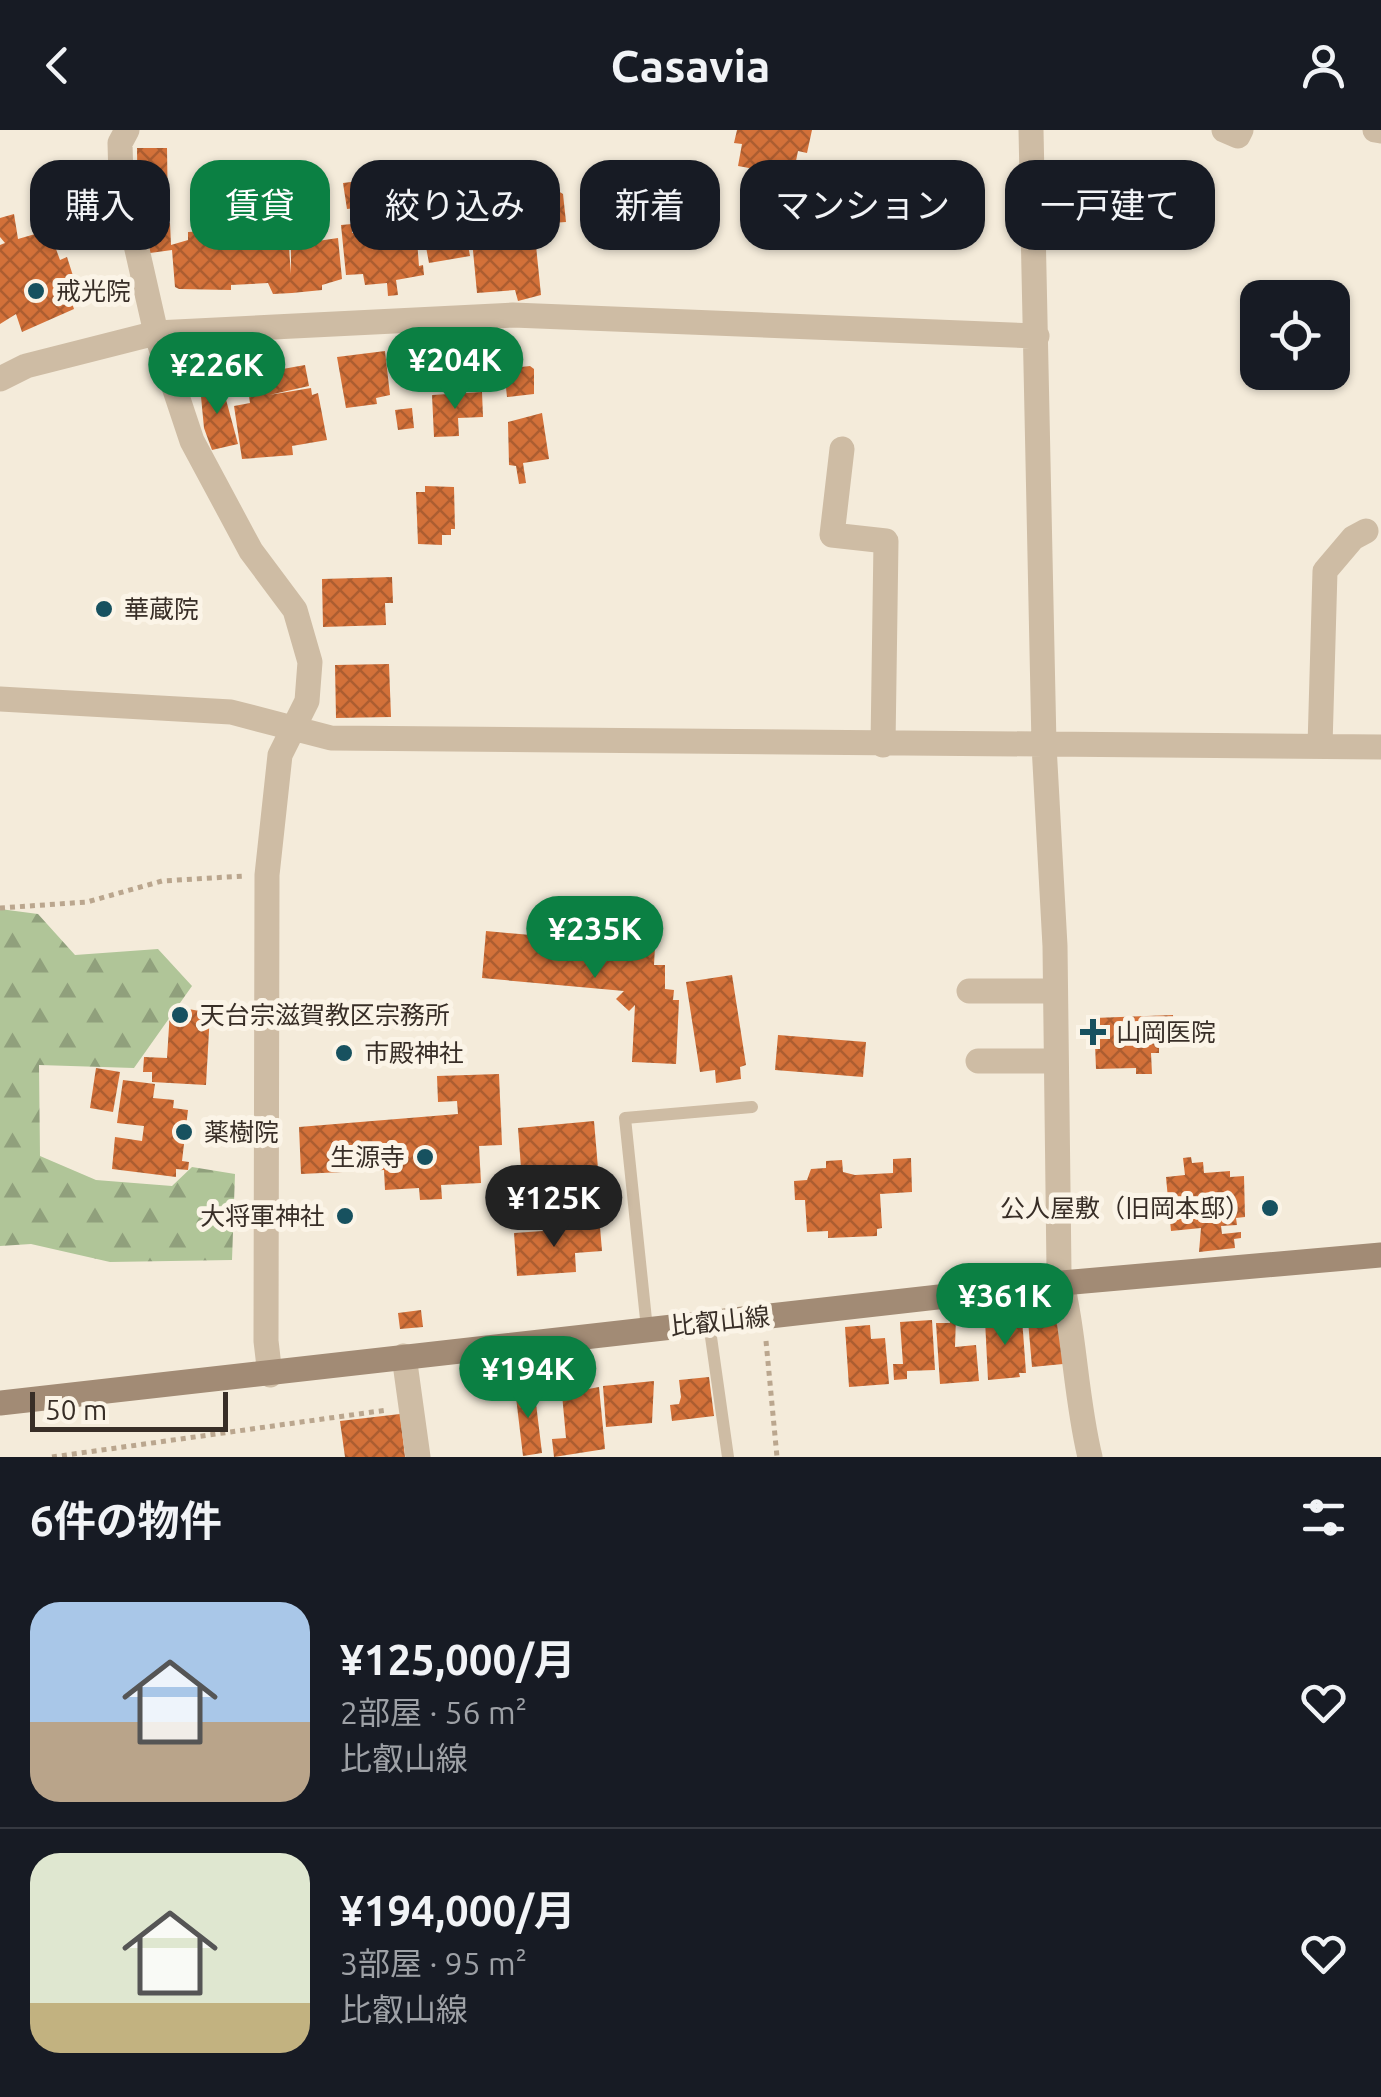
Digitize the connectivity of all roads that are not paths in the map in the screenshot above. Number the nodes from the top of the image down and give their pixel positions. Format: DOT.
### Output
graph roads {
  1 [pos="1031,130"];
  2 [pos="1224,130"];
  3 [pos="1241,130"];
  4 [pos="120,134"];
  5 [pos="156,333"];
  6 [pos="1037,336"];
  7 [pos="0,379"];
  8 [pos="842,450"];
  9 [pos="1366,530"];
  10 [pos="0,698"];
  11 [pos="294,727"];
  12 [pos="883,745"];
  13 [pos="1044,746"];
  14 [pos="1320,746"];
  15 [pos="1381,747"];
  16 [pos="969,990"];
  17 [pos="1055,991"];
  18 [pos="978,1061"];
  19 [pos="1056,1061"];
  20 [pos="752,1107"];
  21 [pos="1381,1256"];
  22 [pos="1062,1284"];
  23 [pos="709,1322"];
  24 [pos="647,1329"];
  25 [pos="404,1356"];
  26 [pos="270,1375"];
  27 [pos="0,1403"];
  28 [pos="418,1457"];
  29 [pos="728,1457"];
  30 [pos="1090,1457"];
  1 -- 6 [label="street"];
  2 -- 3 [label="street"];
  4 -- 5 [label="street"];
  5 -- 6 [label="street"];
  5 -- 7 [label="street"];
  5 -- 11 [label="street"];
  6 -- 13 [label="street"];
  8 -- 12 [label="street"];
  9 -- 14 [label="street"];
  10 -- 11 [label="street"];
  11 -- 12 [label="street"];
  11 -- 26 [label="street"];
  12 -- 13 [label="street"];
  13 -- 14 [label="street"];
  13 -- 17 [label="street"];
  14 -- 15 [label="street"];
  16 -- 17 [label="street"];
  17 -- 19 [label="street"];
  18 -- 19 [label="street"];
  19 -- 22 [label="street"];
  20 -- 24 [label="lane"];
  21 -- 22 [label="main road, 比叡山線"];
  22 -- 23 [label="main road, 比叡山線"];
  22 -- 30 [label="street"];
  23 -- 24 [label="main road, 比叡山線"];
  23 -- 29 [label="lane"];
  24 -- 25 [label="main road, 比叡山線"];
  25 -- 26 [label="main road, 比叡山線"];
  25 -- 28 [label="street"];
  26 -- 27 [label="main road, 比叡山線"];
}
